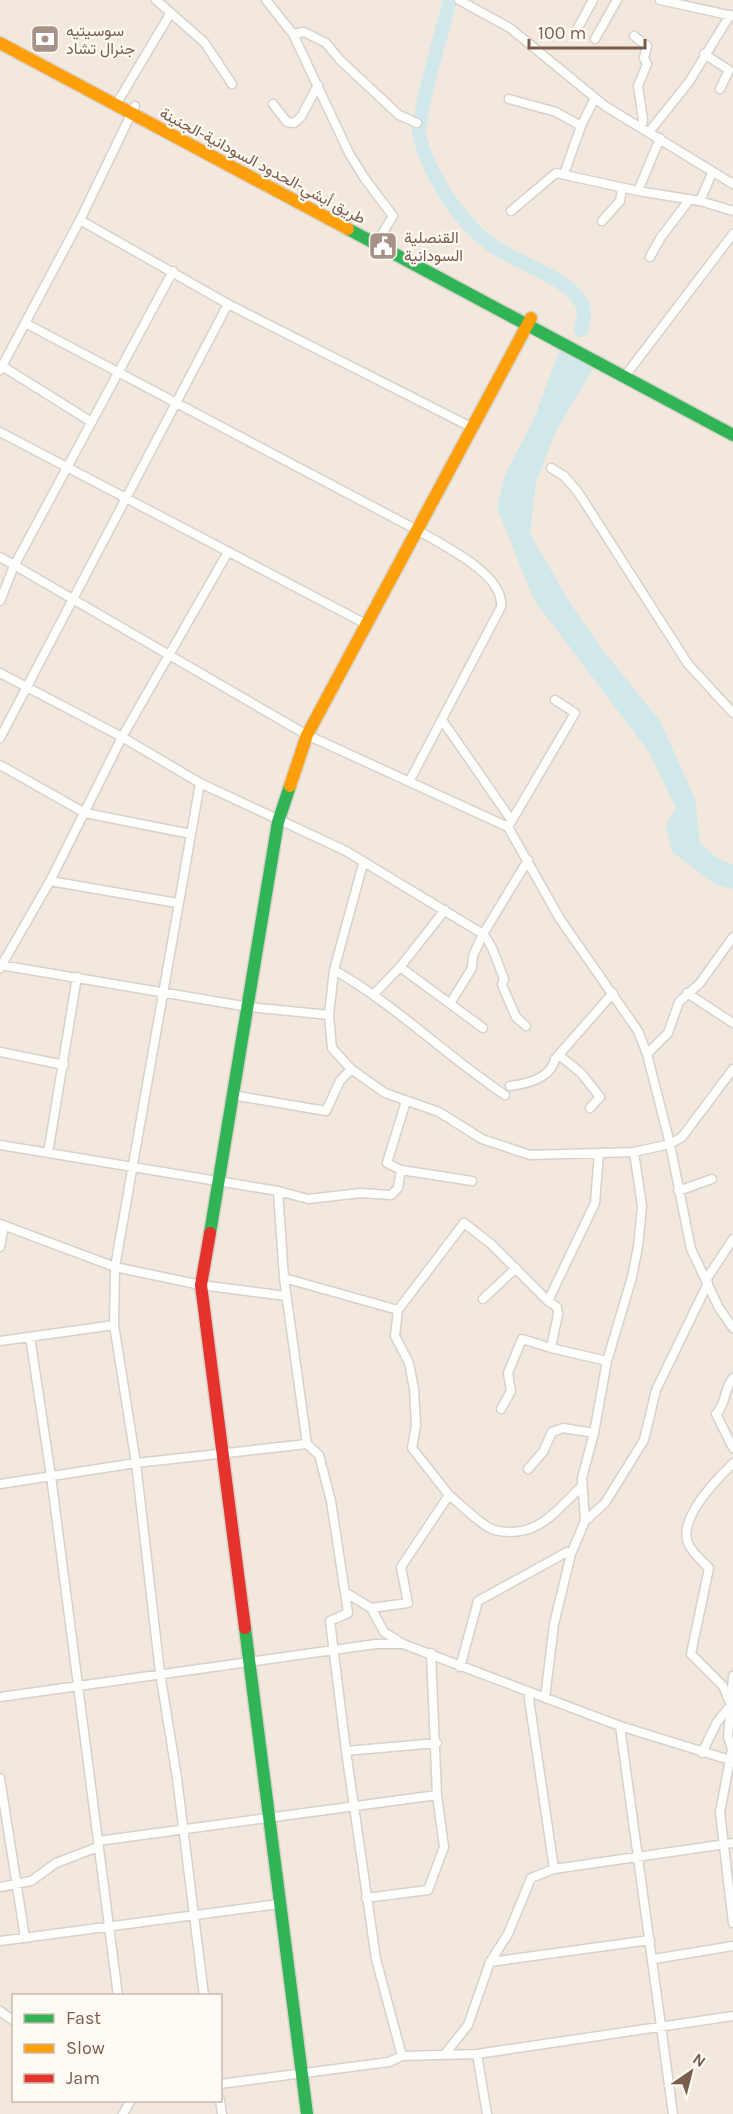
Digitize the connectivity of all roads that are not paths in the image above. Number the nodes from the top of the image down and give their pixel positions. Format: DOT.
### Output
graph roads {
  1 [pos="156,0"];
  2 [pos="266,0"];
  3 [pos="459,0"];
  4 [pos="593,0"];
  5 [pos="617,0"];
  6 [pos="660,0"];
  7 [pos="170,14"];
  8 [pos="731,15"];
  9 [pos="575,33"];
  10 [pos="0,34"];
  11 [pos="293,34"];
  12 [pos="634,36"];
  13 [pos="595,39"];
  14 [pos="0,43"];
  15 [pos="704,54"];
  16 [pos="232,84"];
  17 [pos="318,85"];
  18 [pos="720,89"];
  19 [pos="120,98"];
  20 [pos="596,98"];
  21 [pos="509,99"];
  22 [pos="273,104"];
  23 [pos="133,110"];
  24 [pos="417,123"];
  25 [pos="581,126"];
  26 [pos="645,130"];
  27 [pos="660,138"];
  28 [pos="712,173"];
  29 [pos="564,174"];
  30 [pos="733,184"];
  31 [pos="622,188"];
  32 [pos="638,191"];
  33 [pos="690,199"];
  34 [pos="304,201"];
  35 [pos="700,201"];
  36 [pos="511,210"];
  37 [pos="733,211"];
  38 [pos="80,220"];
  39 [pos="602,221"];
  40 [pos="733,234"];
  41 [pos="380,237"];
  42 [pos="650,257"];
  43 [pos="173,271"];
  44 [pos="228,304"];
  45 [pos="529,321"];
  46 [pos="25,323"];
  47 [pos="1,368"];
  48 [pos="118,371"];
  49 [pos="627,373"];
  50 [pos="178,402"];
  51 [pos="680,402"];
  52 [pos="90,421"];
  53 [pos="733,426"];
  54 [pos="471,427"];
  55 [pos="0,432"];
  56 [pos="733,435"];
  57 [pos="67,467"];
  58 [pos="551,468"];
  59 [pos="128,498"];
  60 [pos="417,530"];
  61 [pos="228,552"];
  62 [pos="0,557"];
  63 [pos="14,566"];
  64 [pos="73,600"];
  65 [pos="0,601"];
  66 [pos="366,624"];
  67 [pos="167,656"];
  68 [pos="0,673"];
  69 [pos="27,687"];
  70 [pos="555,700"];
  71 [pos="733,713"];
  72 [pos="442,720"];
  73 [pos="307,735"];
  74 [pos="122,737"];
  75 [pos="0,738"];
  76 [pos="0,765"];
  77 [pos="410,780"];
  78 [pos="200,783"];
  79 [pos="85,813"];
  80 [pos="278,822"];
  81 [pos="510,824"];
  82 [pos="190,834"];
  83 [pos="528,860"];
  84 [pos="363,864"];
  85 [pos="50,881"];
  86 [pos="177,903"];
  87 [pos="445,910"];
  88 [pos="483,934"];
  89 [pos="733,936"];
  90 [pos="0,966"];
  91 [pos="399,967"];
  92 [pos="334,970"];
  93 [pos="77,977"];
  94 [pos="162,991"];
  95 [pos="375,993"];
  96 [pos="613,993"];
  97 [pos="687,993"];
  98 [pos="450,1002"];
  99 [pos="249,1007"];
  100 [pos="329,1015"];
  101 [pos="733,1023"];
  102 [pos="526,1026"];
  103 [pos="483,1028"];
  104 [pos="0,1053"];
  105 [pos="647,1054"];
  106 [pos="559,1055"];
  107 [pos="64,1065"];
  108 [pos="351,1069"];
  109 [pos="733,1069"];
  110 [pos="510,1086"];
  111 [pos="232,1095"];
  112 [pos="505,1095"];
  113 [pos="406,1101"];
  114 [pos="590,1108"];
  115 [pos="0,1144"];
  116 [pos="670,1144"];
  117 [pos="634,1152"];
  118 [pos="48,1153"];
  119 [pos="599,1153"];
  120 [pos="131,1168"];
  121 [pos="401,1170"];
  122 [pos="712,1179"];
  123 [pos="472,1181"];
  124 [pos="216,1182"];
  125 [pos="278,1191"];
  126 [pos="678,1191"];
  127 [pos="2,1225"];
  128 [pos="732,1241"];
  129 [pos="0,1247"];
  130 [pos="115,1267"];
  131 [pos="516,1268"];
  132 [pos="284,1278"];
  133 [pos="707,1282"];
  134 [pos="201,1285"];
  135 [pos="286,1296"];
  136 [pos="483,1299"];
  137 [pos="548,1301"];
  138 [pos="398,1310"];
  139 [pos="114,1324"];
  140 [pos="733,1328"];
  141 [pos="30,1336"];
  142 [pos="0,1341"];
  143 [pos="551,1348"];
  144 [pos="607,1361"];
  145 [pos="733,1378"];
  146 [pos="501,1408"];
  147 [pos="594,1433"];
  148 [pos="307,1444"];
  149 [pos="733,1448"];
  150 [pos="221,1454"];
  151 [pos="136,1463"];
  152 [pos="733,1463"];
  153 [pos="528,1469"];
  154 [pos="51,1476"];
  155 [pos="0,1484"];
  156 [pos="582,1486"];
  157 [pos="449,1495"];
  158 [pos="585,1521"];
  159 [pos="571,1554"];
  160 [pos="346,1593"];
  161 [pos="371,1608"];
  162 [pos="403,1644"];
  163 [pos="336,1651"];
  164 [pos="431,1653"];
  165 [pos="249,1662"];
  166 [pos="460,1667"];
  167 [pos="160,1673"];
  168 [pos="733,1676"];
  169 [pos="78,1686"];
  170 [pos="528,1692"];
  171 [pos="0,1697"];
  172 [pos="545,1698"];
  173 [pos="732,1704"];
  174 [pos="620,1726"];
  175 [pos="437,1743"];
  176 [pos="346,1751"];
  177 [pos="702,1753"];
  178 [pos="731,1761"];
  179 [pos="0,1778"];
  180 [pos="437,1795"];
  181 [pos="353,1808"];
  182 [pos="270,1818"];
  183 [pos="182,1830"];
  184 [pos="733,1843"];
  185 [pos="98,1844"];
  186 [pos="722,1844"];
  187 [pos="638,1856"];
  188 [pos="554,1869"];
  189 [pos="16,1884"];
  190 [pos="0,1887"];
  191 [pos="366,1898"];
  192 [pos="279,1904"];
  193 [pos="192,1914"];
  194 [pos="733,1923"];
  195 [pos="108,1928"];
  196 [pos="26,1938"];
  197 [pos="650,1940"];
  198 [pos="0,1941"];
  199 [pos="733,1946"];
  200 [pos="654,1959"];
  201 [pos="490,1962"];
  202 [pos="118,1994"];
  203 [pos="204,1994"];
  204 [pos="733,2016"];
  205 [pos="661,2028"];
  206 [pos="445,2054"];
  207 [pos="477,2054"];
  208 [pos="402,2056"];
  209 [pos="302,2074"];
  210 [pos="222,2084"];
  211 [pos="308,2114"];
  212 [pos="487,2114"];
  213 [pos="674,2114"];
  1 -- 7 [label="street"];
  2 -- 11 [label="street"];
  3 -- 20 [label="street"];
  4 -- 9 [label="street"];
  5 -- 13 [label="street"];
  6 -- 8 [label="street"];
  7 -- 16 [label="street"];
  7 -- 19 [label="street"];
  8 -- 15 [label="street"];
  10 -- 19 [label="main road"];
  11 -- 17 [label="street"];
  11 -- 24 [label="street"];
  12 -- 26 [label="street"];
  14 -- 23 [label="main road, طريق أبشي-الحدود السودانية-الجنينة"];
  15 -- 18 [label="street"];
  15 -- 26 [label="street"];
  17 -- 22 [label="street"];
  17 -- 41 [label="street"];
  19 -- 23 [label="main road"];
  20 -- 25 [label="street"];
  20 -- 26 [label="street"];
  21 -- 25 [label="street"];
  23 -- 34 [label="main road, طريق أبشي-الحدود السودانية-الجنينة"];
  23 -- 38 [label="street"];
  25 -- 29 [label="street"];
  26 -- 27 [label="street"];
  27 -- 28 [label="street"];
  27 -- 32 [label="street"];
  28 -- 30 [label="street"];
  28 -- 35 [label="street"];
  29 -- 31 [label="street"];
  29 -- 36 [label="street"];
  31 -- 32 [label="street"];
  31 -- 39 [label="street"];
  32 -- 33 [label="street"];
  33 -- 35 [label="street"];
  33 -- 42 [label="street"];
  34 -- 41 [label="main road"];
  34 -- 45 [label="main road, طريق أبشي-الحدود السودانية-الجنينة"];
  35 -- 37 [label="street"];
  38 -- 43 [label="street"];
  38 -- 46 [label="street"];
  40 -- 49 [label="street"];
  41 -- 45 [label="main road"];
  43 -- 44 [label="street"];
  43 -- 48 [label="street"];
  44 -- 50 [label="street"];
  44 -- 54 [label="street"];
  45 -- 49 [label="main road, طريق أبشي-الحدود السودانية-الجنينة"];
  45 -- 54 [label="main road"];
  46 -- 47 [label="street"];
  46 -- 48 [label="street"];
  47 -- 52 [label="street"];
  48 -- 50 [label="street"];
  48 -- 52 [label="street"];
  49 -- 51 [label="main road, طريق أبشي-الحدود السودانية-الجنينة"];
  50 -- 59 [label="street"];
  50 -- 60 [label="street"];
  51 -- 53 [label="main road"];
  51 -- 56 [label="main road, طريق أبشي-الحدود السودانية-الجنينة"];
  52 -- 57 [label="street"];
  54 -- 60 [label="main road"];
  55 -- 57 [label="street"];
  57 -- 59 [label="street"];
  57 -- 63 [label="street"];
  58 -- 71 [label="street"];
  59 -- 61 [label="street"];
  59 -- 64 [label="street"];
  60 -- 66 [label="main road"];
  60 -- 72 [label="street"];
  61 -- 66 [label="street"];
  61 -- 67 [label="street"];
  62 -- 63 [label="street"];
  63 -- 64 [label="street"];
  63 -- 65 [label="street"];
  64 -- 67 [label="street"];
  64 -- 69 [label="street"];
  66 -- 73 [label="main road"];
  67 -- 73 [label="street"];
  67 -- 74 [label="street"];
  68 -- 69 [label="street"];
  69 -- 74 [label="street"];
  69 -- 75 [label="street"];
  70 -- 81 [label="street"];
  72 -- 77 [label="street"];
  72 -- 81 [label="street"];
  73 -- 77 [label="street"];
  73 -- 80 [label="main road"];
  74 -- 78 [label="street"];
  74 -- 79 [label="street"];
  76 -- 79 [label="street"];
  77 -- 81 [label="street"];
  78 -- 80 [label="street"];
  78 -- 82 [label="street"];
  79 -- 82 [label="street"];
  79 -- 85 [label="street"];
  80 -- 84 [label="street"];
  80 -- 99 [label="main road"];
  81 -- 83 [label="street"];
  82 -- 86 [label="street"];
  83 -- 88 [label="street"];
  83 -- 96 [label="street"];
  84 -- 87 [label="street"];
  84 -- 92 [label="street"];
  85 -- 86 [label="street"];
  85 -- 90 [label="street"];
  86 -- 94 [label="street"];
  87 -- 88 [label="street"];
  87 -- 91 [label="street"];
  88 -- 98 [label="street"];
  88 -- 102 [label="street"];
  89 -- 97 [label="street"];
  90 -- 93 [label="street"];
  91 -- 95 [label="street"];
  91 -- 98 [label="street"];
  92 -- 95 [label="street"];
  92 -- 100 [label="street"];
  93 -- 94 [label="street"];
  93 -- 107 [label="street"];
  94 -- 99 [label="street"];
  94 -- 120 [label="street"];
  95 -- 112 [label="street"];
  96 -- 105 [label="street"];
  96 -- 106 [label="street"];
  97 -- 101 [label="street"];
  97 -- 105 [label="street"];
  98 -- 103 [label="street"];
  99 -- 100 [label="street"];
  99 -- 111 [label="main road"];
  100 -- 108 [label="street"];
  104 -- 107 [label="street"];
  105 -- 116 [label="street"];
  106 -- 110 [label="street"];
  106 -- 114 [label="street"];
  107 -- 118 [label="street"];
  108 -- 111 [label="street"];
  108 -- 113 [label="street"];
  109 -- 116 [label="street"];
  111 -- 124 [label="main road"];
  113 -- 119 [label="street"];
  113 -- 121 [label="street"];
  115 -- 118 [label="street"];
  116 -- 117 [label="street"];
  116 -- 126 [label="street"];
  117 -- 119 [label="street"];
  117 -- 144 [label="street"];
  118 -- 120 [label="street"];
  119 -- 137 [label="street"];
  120 -- 124 [label="street"];
  120 -- 130 [label="street"];
  121 -- 123 [label="street"];
  121 -- 125 [label="street"];
  122 -- 126 [label="street"];
  124 -- 125 [label="street"];
  124 -- 134 [label="main road"];
  125 -- 132 [label="street"];
  126 -- 133 [label="street"];
  127 -- 129 [label="street"];
  127 -- 130 [label="street"];
  128 -- 133 [label="street"];
  130 -- 134 [label="street"];
  130 -- 139 [label="street"];
  131 -- 136 [label="street"];
  131 -- 137 [label="street"];
  131 -- 138 [label="street"];
  132 -- 135 [label="street"];
  132 -- 138 [label="street"];
  133 -- 140 [label="street"];
  133 -- 158 [label="street"];
  134 -- 135 [label="street"];
  134 -- 150 [label="main road"];
  135 -- 148 [label="street"];
  137 -- 143 [label="street"];
  138 -- 157 [label="street"];
  139 -- 141 [label="street"];
  139 -- 151 [label="street"];
  141 -- 142 [label="street"];
  141 -- 154 [label="street"];
  143 -- 144 [label="street"];
  143 -- 146 [label="street"];
  144 -- 147 [label="street"];
  145 -- 149 [label="street"];
  147 -- 153 [label="street"];
  147 -- 156 [label="street"];
  148 -- 150 [label="street"];
  148 -- 160 [label="street"];
  150 -- 151 [label="street"];
  150 -- 165 [label="main road"];
  151 -- 154 [label="street"];
  151 -- 167 [label="street"];
  152 -- 173 [label="street"];
  154 -- 155 [label="street"];
  154 -- 169 [label="street"];
  156 -- 157 [label="street"];
  156 -- 158 [label="street"];
  157 -- 161 [label="street"];
  158 -- 159 [label="street"];
  159 -- 166 [label="street"];
  159 -- 172 [label="street"];
  160 -- 161 [label="street"];
  160 -- 163 [label="street"];
  161 -- 162 [label="street"];
  162 -- 163 [label="street"];
  162 -- 164 [label="street"];
  163 -- 165 [label="street"];
  163 -- 176 [label="street"];
  164 -- 166 [label="street"];
  164 -- 175 [label="street"];
  165 -- 167 [label="street"];
  165 -- 182 [label="main road"];
  166 -- 170 [label="street"];
  167 -- 169 [label="street"];
  167 -- 183 [label="street"];
  168 -- 173 [label="street"];
  169 -- 171 [label="street"];
  169 -- 185 [label="street"];
  170 -- 172 [label="street"];
  170 -- 188 [label="street"];
  172 -- 174 [label="street"];
  173 -- 177 [label="street"];
  173 -- 178 [label="street"];
  174 -- 177 [label="street"];
  174 -- 187 [label="street"];
  175 -- 176 [label="street"];
  175 -- 180 [label="street"];
  176 -- 181 [label="street"];
  177 -- 178 [label="street"];
  178 -- 186 [label="street"];
  179 -- 189 [label="street"];
  180 -- 181 [label="street"];
  180 -- 191 [label="street"];
  181 -- 182 [label="street"];
  181 -- 191 [label="street"];
  182 -- 183 [label="street"];
  182 -- 192 [label="main road"];
  183 -- 185 [label="street"];
  183 -- 193 [label="street"];
  184 -- 186 [label="street"];
  185 -- 189 [label="street"];
  185 -- 195 [label="street"];
  186 -- 187 [label="street"];
  186 -- 194 [label="street"];
  187 -- 188 [label="street"];
  187 -- 197 [label="street"];
  188 -- 201 [label="street"];
  189 -- 190 [label="street"];
  189 -- 196 [label="street"];
  191 -- 208 [label="street"];
  192 -- 193 [label="street"];
  192 -- 209 [label="main road"];
  193 -- 195 [label="street"];
  193 -- 203 [label="street"];
  195 -- 196 [label="street"];
  195 -- 202 [label="street"];
  196 -- 198 [label="street"];
  197 -- 200 [label="street"];
  197 -- 201 [label="street"];
  199 -- 200 [label="street"];
  200 -- 205 [label="street"];
  201 -- 206 [label="street"];
  204 -- 205 [label="street"];
  205 -- 207 [label="street"];
  205 -- 213 [label="street"];
  206 -- 207 [label="street"];
  206 -- 208 [label="street"];
  207 -- 212 [label="street"];
  208 -- 209 [label="street"];
  209 -- 210 [label="street"];
  209 -- 211 [label="main road"];
}
